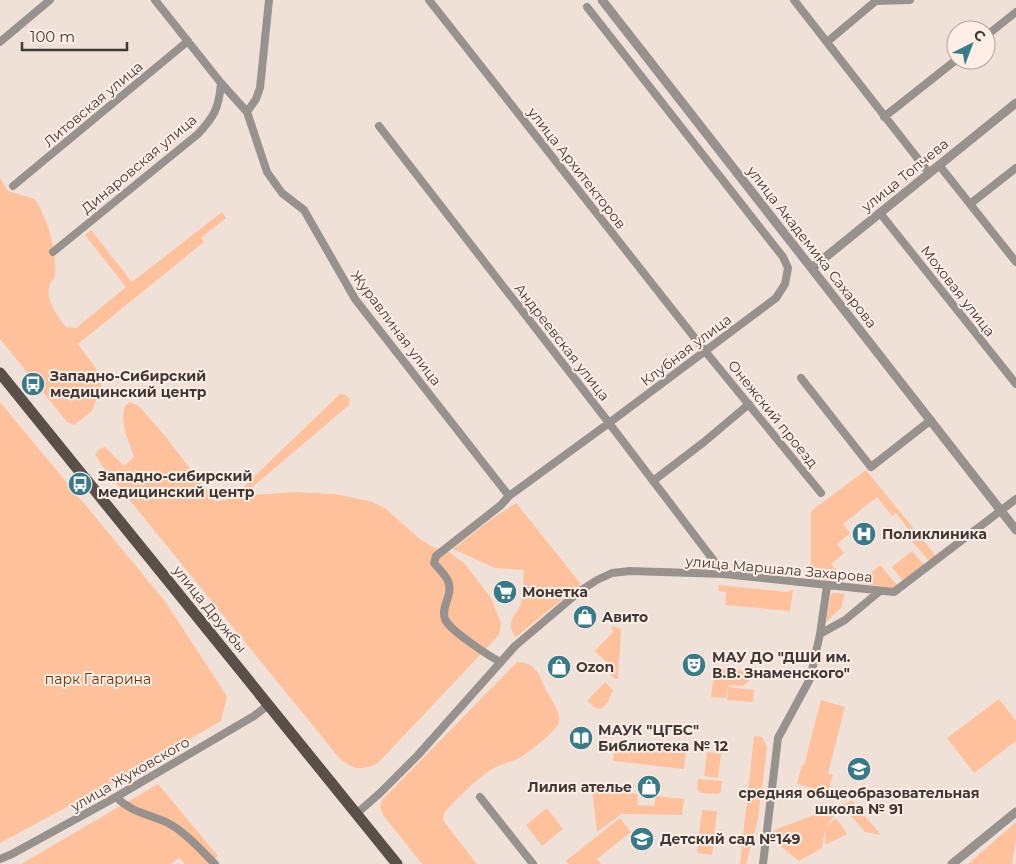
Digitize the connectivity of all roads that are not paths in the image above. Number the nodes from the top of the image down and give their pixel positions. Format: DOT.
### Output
graph roads {
  1 [pos="50,0"];
  2 [pos="154,0"];
  3 [pos="269,0"];
  4 [pos="429,0"];
  5 [pos="602,0"];
  6 [pos="794,0"];
  7 [pos="876,0"];
  8 [pos="910,0"];
  9 [pos="586,7"];
  10 [pos="1016,12"];
  11 [pos="996,28"];
  12 [pos="188,41"];
  13 [pos="0,42"];
  14 [pos="827,42"];
  15 [pos="946,68"];
  16 [pos="221,83"];
  17 [pos="1016,103"];
  18 [pos="247,112"];
  19 [pos="884,117"];
  20 [pos="379,126"];
  21 [pos="939,165"];
  22 [pos="1016,168"];
  23 [pos="929,173"];
  24 [pos="13,186"];
  25 [pos="970,204"];
  26 [pos="880,213"];
  27 [pos="52,252"];
  28 [pos="1016,262"];
  29 [pos="812,268"];
  30 [pos="705,351"];
  31 [pos="0,373"];
  32 [pos="801,378"];
  33 [pos="1016,384"];
  34 [pos="749,404"];
  35 [pos="931,420"];
  36 [pos="609,423"];
  37 [pos="653,481"];
  38 [pos="821,494"];
  39 [pos="509,496"];
  40 [pos="1016,499"];
  41 [pos="1001,511"];
  42 [pos="1016,530"];
  43 [pos="724,574"];
  44 [pos="827,586"];
  45 [pos="880,591"];
  46 [pos="820,634"];
  47 [pos="500,662"];
  48 [pos="268,705"];
  49 [pos="116,797"];
  50 [pos="480,797"];
  51 [pos="1016,812"];
  52 [pos="356,814"];
  53 [pos="0,859"];
  54 [pos="215,864"];
  55 [pos="397,864"];
  56 [pos="533,864"];
  57 [pos="763,864"];
  58 [pos="952,864"];
  1 -- 13 [label="street"];
  2 -- 12 [label="street, Журавлиная улица"];
  3 -- 18 [label="street"];
  4 -- 30 [label="street, улица Архитекторов"];
  5 -- 29 [label="street, улица Академика Сахарова"];
  6 -- 14 [label="street"];
  7 -- 8 [label="street"];
  7 -- 14 [label="street"];
  9 -- 30 [label="street, Клубная улица"];
  10 -- 11 [label="street"];
  12 -- 16 [label="street, Журавлиная улица"];
  12 -- 24 [label="street, Литовская улица"];
  14 -- 19 [label="street"];
  15 -- 19 [label="street"];
  16 -- 18 [label="street, Журавлиная улица"];
  16 -- 27 [label="street, Динаровская улица"];
  17 -- 21 [label="street, улица Топчева"];
  18 -- 39 [label="street, Журавлиная улица"];
  19 -- 23 [label="street"];
  20 -- 36 [label="street, Андреевская улица"];
  21 -- 23 [label="street, улица Топчева"];
  21 -- 25 [label="street"];
  22 -- 25 [label="street"];
  23 -- 26 [label="street, улица Топчева"];
  25 -- 28 [label="street"];
  26 -- 29 [label="street, улица Топчева"];
  26 -- 33 [label="street, Моховая улица"];
  29 -- 35 [label="street, улица Академика Сахарова"];
  30 -- 34 [label="street, Онежский проезд"];
  30 -- 36 [label="street, Клубная улица"];
  31 -- 48 [label="main road, улица Дружбы"];
  32 -- 35 [label="street"];
  34 -- 37 [label="street"];
  34 -- 38 [label="street, Онежский проезд"];
  35 -- 41 [label="street, улица Академика Сахарова"];
  36 -- 37 [label="street, Андреевская улица"];
  36 -- 39 [label="street, Клубная улица"];
  37 -- 43 [label="street, Андреевская улица"];
  39 -- 47 [label="street, Клубная улица"];
  40 -- 41 [label="street, улица Маршала Захарова"];
  41 -- 42 [label="street, улица Академика Сахарова"];
  41 -- 45 [label="street, улица Маршала Захарова"];
  43 -- 44 [label="street, улица Маршала Захарова"];
  43 -- 47 [label="street, улица Маршала Захарова"];
  44 -- 45 [label="street, улица Маршала Захарова"];
  44 -- 46 [label="street"];
  45 -- 46 [label="street"];
  46 -- 57 [label="street"];
  47 -- 52 [label="street, улица Маршала Захарова"];
  48 -- 49 [label="street, улица Жуковского"];
  48 -- 52 [label="main road, улица Дружбы"];
  49 -- 53 [label="street, улица Жуковского"];
  49 -- 54 [label="street"];
  50 -- 56 [label="street"];
  51 -- 58 [label="street"];
  52 -- 55 [label="main road, улица Дружбы"];
}
